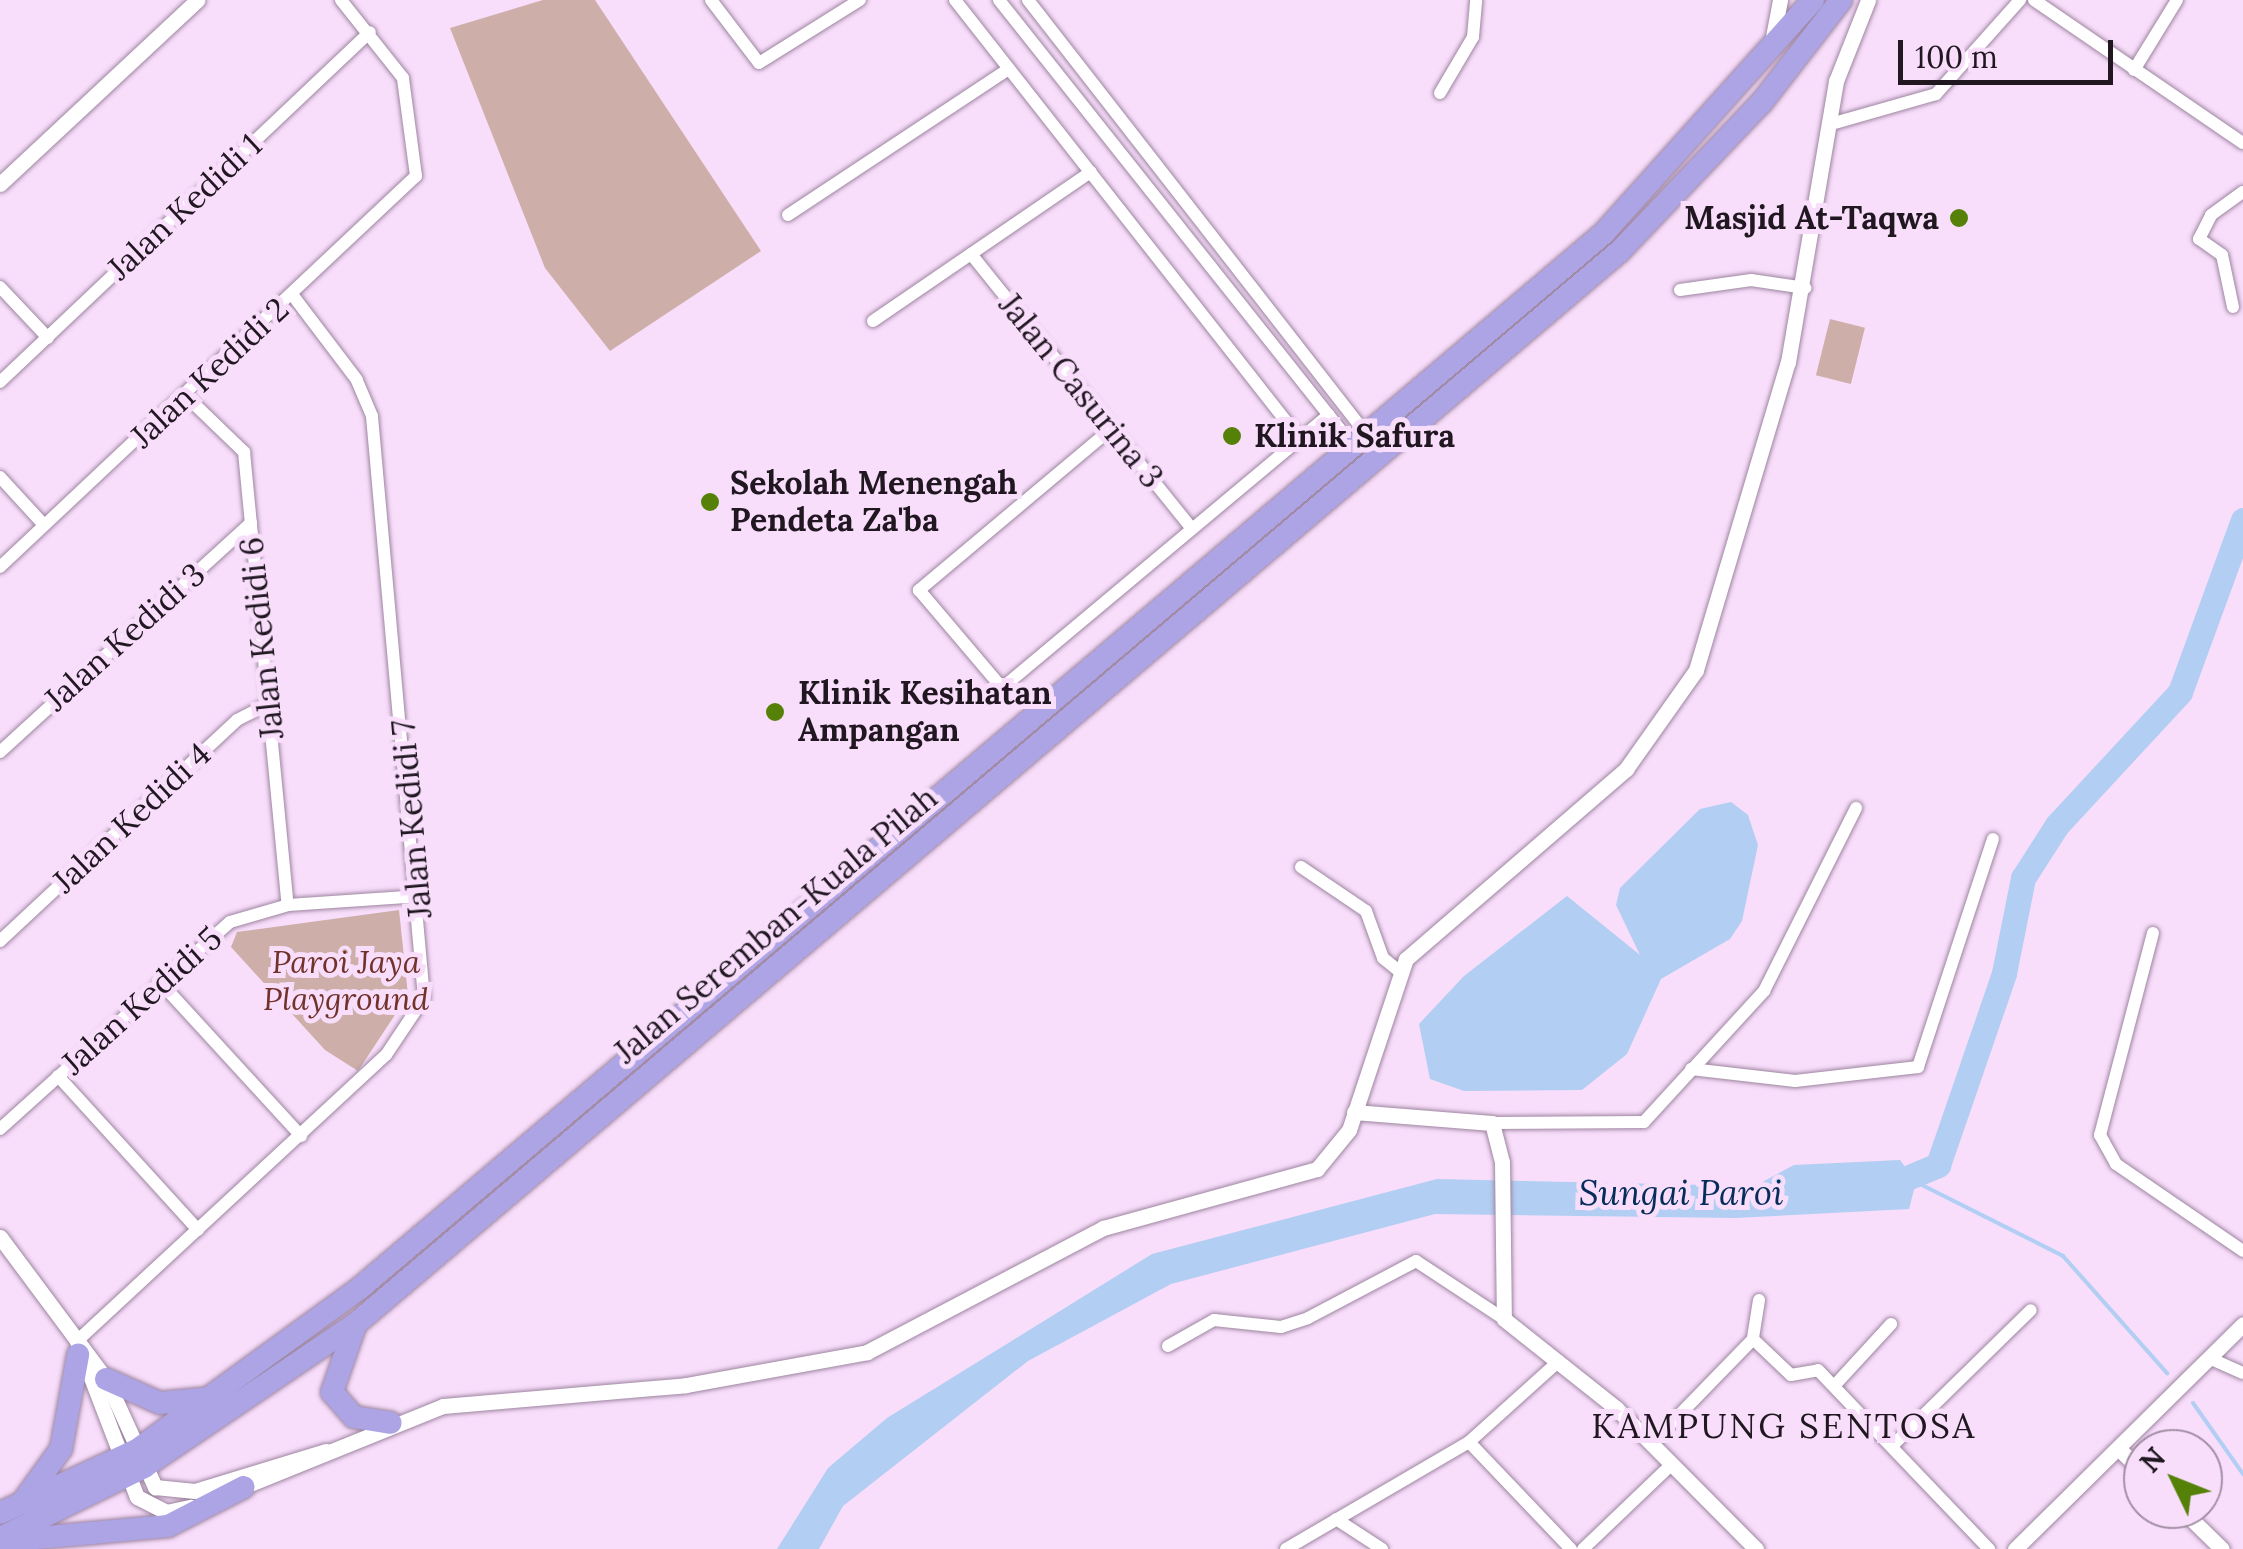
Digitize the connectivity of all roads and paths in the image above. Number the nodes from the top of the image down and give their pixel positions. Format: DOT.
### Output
graph roads {
  1 [pos="196,0"];
  2 [pos="341,0"];
  3 [pos="711,0"];
  4 [pos="860,0"];
  5 [pos="956,0"];
  6 [pos="999,0"];
  7 [pos="1028,0"];
  8 [pos="1476,0"];
  9 [pos="1780,0"];
  10 [pos="1813,0"];
  11 [pos="1841,0"];
  12 [pos="1868,0"];
  13 [pos="2020,0"];
  14 [pos="2034,0"];
  15 [pos="2177,0"];
  16 [pos="370,32"];
  17 [pos="1768,55"];
  18 [pos="1010,69"];
  19 [pos="2134,70"];
  20 [pos="1440,93"];
  21 [pos="1831,124"];
  22 [pos="2243,143"];
  23 [pos="1090,172"];
  24 [pos="0,183"];
  25 [pos="2243,192"];
  26 [pos="788,216"];
  27 [pos="971,254"];
  28 [pos="0,286"];
  29 [pos="1805,288"];
  30 [pos="1680,290"];
  31 [pos="294,296"];
  32 [pos="2233,307"];
  33 [pos="873,321"];
  34 [pos="48,338"];
  35 [pos="0,382"];
  36 [pos="186,396"];
  37 [pos="1328,415"];
  38 [pos="1111,429"];
  39 [pos="1300,439"];
  40 [pos="1360,441"];
  41 [pos="0,477"];
  42 [pos="251,522"];
  43 [pos="44,525"];
  44 [pos="1191,528"];
  45 [pos="0,566"];
  46 [pos="269,704"];
  47 [pos="0,752"];
  48 [pos="1856,808"];
  49 [pos="1992,839"];
  50 [pos="1301,867"];
  51 [pos="421,896"];
  52 [pos="288,905"];
  53 [pos="2153,932"];
  54 [pos="0,941"];
  55 [pos="1399,971"];
  56 [pos="160,982"];
  57 [pos="1691,1068"];
  58 [pos="58,1076"];
  59 [pos="1354,1112"];
  60 [pos="1492,1123"];
  61 [pos="0,1129"];
  62 [pos="301,1136"];
  63 [pos="198,1230"];
  64 [pos="0,1236"];
  65 [pos="2243,1251"];
  66 [pos="1760,1300"];
  67 [pos="2031,1310"];
  68 [pos="1504,1319"];
  69 [pos="358,1322"];
  70 [pos="1891,1324"];
  71 [pos="2243,1324"];
  72 [pos="1753,1338"];
  73 [pos="1168,1346"];
  74 [pos="78,1348"];
  75 [pos="2209,1358"];
  76 [pos="1558,1361"];
  77 [pos="2243,1372"];
  78 [pos="106,1379"];
  79 [pos="1835,1385"];
  80 [pos="216,1397"];
  81 [pos="391,1422"];
  82 [pos="1469,1442"];
  83 [pos="1653,1442"];
  84 [pos="1892,1446"];
  85 [pos="2119,1449"];
  86 [pos="326,1450"];
  87 [pos="2123,1453"];
  88 [pos="132,1462"];
  89 [pos="1672,1463"];
  90 [pos="244,1487"];
  91 [pos="10,1510"];
  92 [pos="1336,1519"];
  93 [pos="2201,1529"];
  94 [pos="0,1540"];
  95 [pos="1286,1549"];
  96 [pos="1382,1549"];
  97 [pos="1571,1549"];
  98 [pos="1583,1549"];
  99 [pos="1756,1549"];
  100 [pos="1989,1549"];
  101 [pos="2015,1549"];
  102 [pos="2222,1549"];
  1 -- 24 [label="street"];
  2 -- 16 [label="street"];
  3 -- 4 [label="street"];
  5 -- 18 [label="street"];
  6 -- 37 [label="street"];
  7 -- 40 [label="street"];
  8 -- 20 [label="street"];
  9 -- 17 [label="street"];
  10 -- 17 [label="highway, Jalan Seremban-Kuala Pilah"];
  11 -- 69 [label="highway, Jalan Seremban-Kuala Pilah"];
  12 -- 21 [label="street"];
  13 -- 21 [label="street"];
  14 -- 19 [label="street"];
  15 -- 19 [label="street"];
  16 -- 31 [label="street, Jalan Kedidi 2"];
  16 -- 34 [label="street, Jalan Kedidi 1"];
  17 -- 40 [label="highway, Jalan Seremban-Kuala Pilah"];
  18 -- 23 [label="street"];
  18 -- 26 [label="street"];
  19 -- 22 [label="street"];
  21 -- 29 [label="street"];
  23 -- 27 [label="street"];
  23 -- 39 [label="street"];
  25 -- 32 [label="street"];
  27 -- 33 [label="street"];
  27 -- 38 [label="street, Jalan Casurina 3"];
  28 -- 34 [label="street"];
  29 -- 30 [label="street"];
  29 -- 55 [label="street"];
  31 -- 36 [label="street, Jalan Kedidi 2"];
  31 -- 51 [label="street, Jalan Kedidi 7"];
  34 -- 35 [label="street, Jalan Kedidi 1"];
  36 -- 42 [label="street, Jalan Kedidi 6"];
  36 -- 43 [label="street, Jalan Kedidi 2"];
  37 -- 39 [label="street"];
  37 -- 40 [label="street"];
  38 -- 44 [label="street, Jalan Casurina 3"];
  38 -- 44 [label="street"];
  39 -- 44 [label="street"];
  40 -- 80 [label="highway, Jalan Seremban-Kuala Pilah"];
  41 -- 43 [label="street"];
  42 -- 46 [label="street, Jalan Kedidi 6"];
  42 -- 47 [label="street, Jalan Kedidi 3"];
  43 -- 45 [label="street, Jalan Kedidi 2"];
  46 -- 52 [label="street, Jalan Kedidi 6"];
  46 -- 54 [label="street, Jalan Kedidi 4"];
  48 -- 57 [label="street"];
  49 -- 57 [label="street"];
  50 -- 55 [label="street"];
  51 -- 52 [label="street, Jalan Kedidi 5"];
  51 -- 62 [label="street, Jalan Kedidi 7"];
  52 -- 56 [label="street, Jalan Kedidi 5"];
  53 -- 65 [label="street"];
  55 -- 59 [label="street"];
  56 -- 58 [label="street, Jalan Kedidi 5"];
  56 -- 62 [label="street"];
  57 -- 60 [label="street"];
  58 -- 61 [label="street, Jalan Kedidi 5"];
  58 -- 63 [label="street"];
  59 -- 60 [label="street"];
  59 -- 81 [label="street"];
  60 -- 68 [label="street"];
  62 -- 63 [label="street, Jalan Kedidi 7"];
  63 -- 74 [label="street, Jalan Kedidi 7"];
  64 -- 74 [label="street"];
  66 -- 72 [label="street"];
  67 -- 84 [label="street"];
  68 -- 73 [label="street"];
  68 -- 76 [label="street"];
  69 -- 81 [label="highway"];
  69 -- 88 [label="highway, Jalan Seremban-Kuala Pilah"];
  70 -- 79 [label="street"];
  71 -- 75 [label="street"];
  72 -- 79 [label="street"];
  72 -- 83 [label="street"];
  74 -- 78 [label="street"];
  74 -- 88 [label="street"];
  74 -- 91 [label="highway"];
  75 -- 77 [label="street"];
  75 -- 85 [label="street"];
  76 -- 82 [label="street"];
  76 -- 83 [label="street"];
  78 -- 80 [label="highway"];
  78 -- 88 [label="street"];
  79 -- 84 [label="street"];
  80 -- 88 [label="highway, Jalan Seremban-Kuala Pilah"];
  81 -- 86 [label="street"];
  82 -- 92 [label="street"];
  82 -- 97 [label="street"];
  83 -- 89 [label="street"];
  84 -- 100 [label="street"];
  85 -- 87 [label="street"];
  85 -- 101 [label="street"];
  86 -- 88 [label="street"];
  86 -- 90 [label="street"];
  88 -- 90 [label="street"];
  88 -- 91 [label="highway, Jalan Seremban-Kuala Pilah"];
  88 -- 94 [label="highway, Jalan Seremban-Kuala Pilah"];
  89 -- 98 [label="street"];
  89 -- 99 [label="street"];
  90 -- 94 [label="highway"];
  92 -- 95 [label="street"];
  92 -- 96 [label="street"];
  93 -- 102 [label="street"];
}
